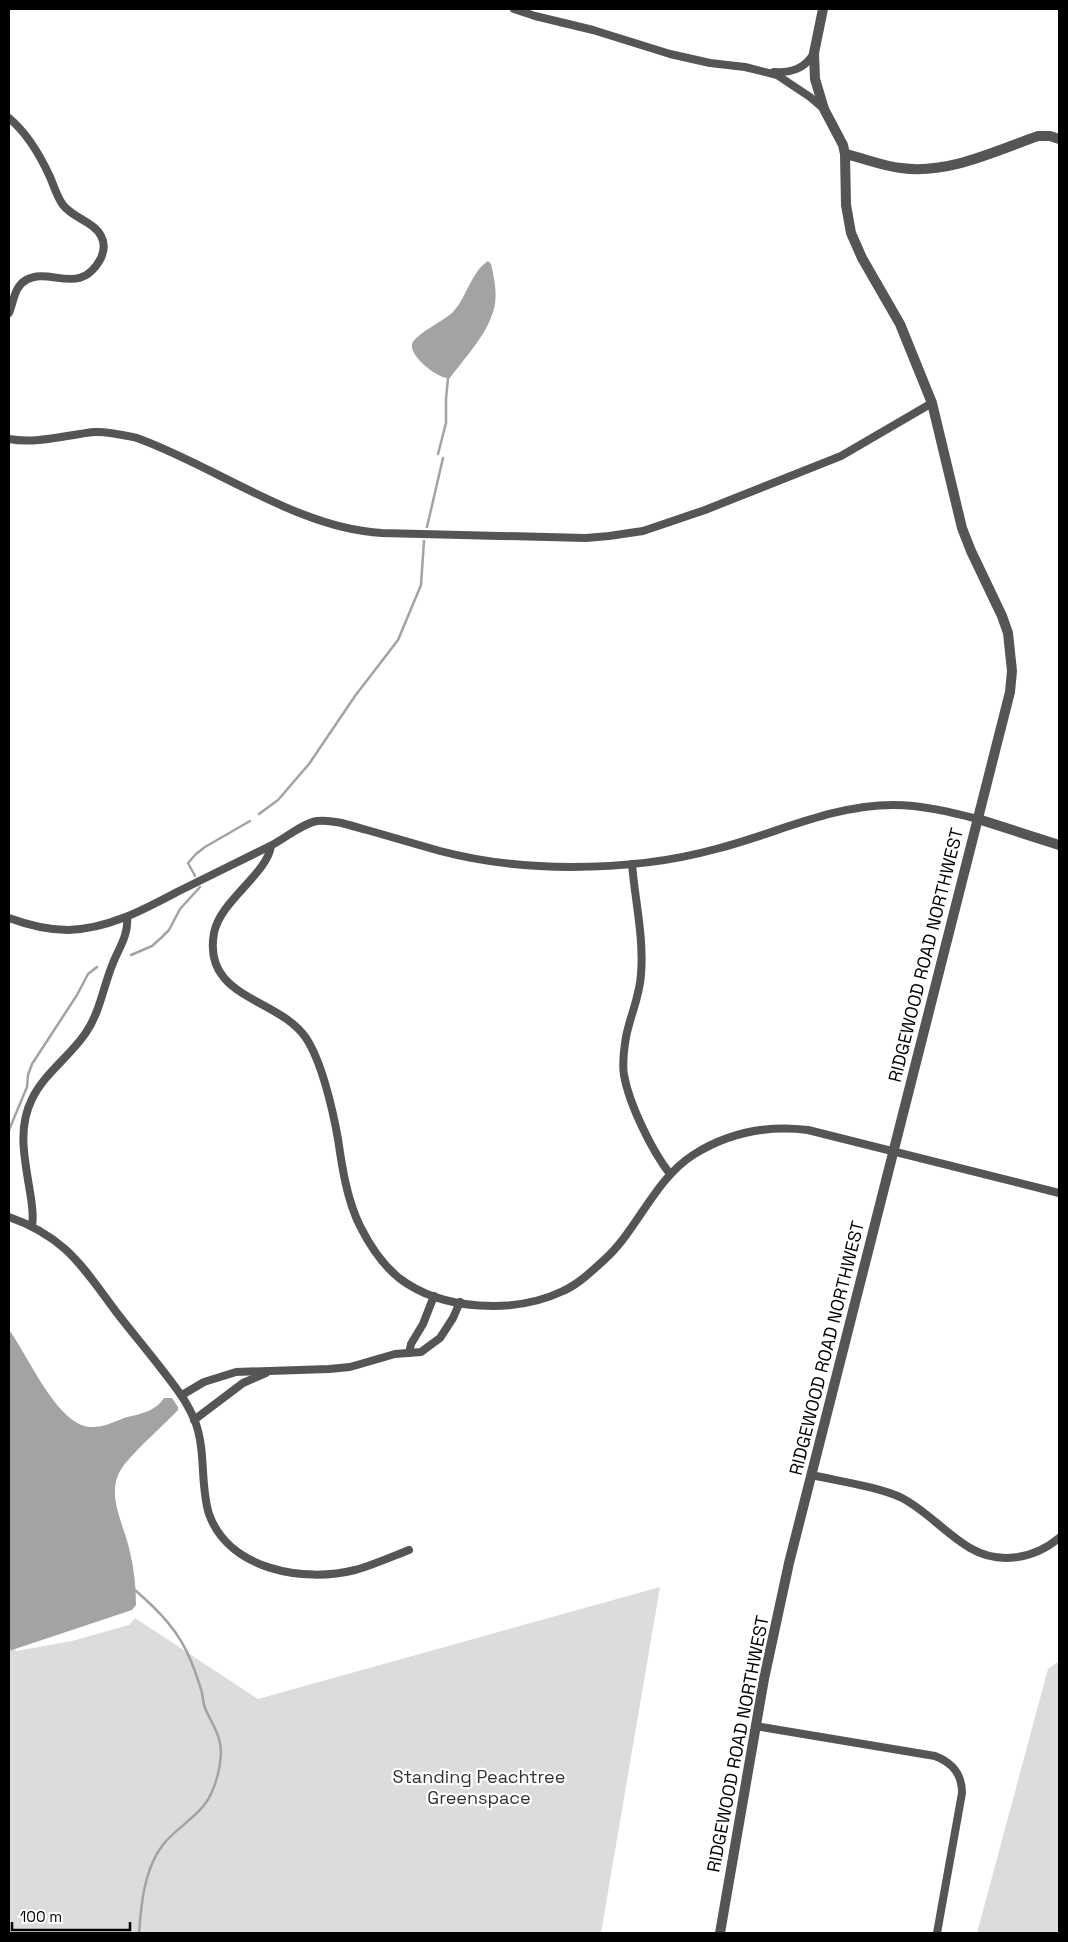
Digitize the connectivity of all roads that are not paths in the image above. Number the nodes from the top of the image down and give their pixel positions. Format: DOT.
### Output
graph roads {
  1 [pos="514,9"];
  2 [pos="823,9"];
  3 [pos="814,53"];
  4 [pos="764,71"];
  5 [pos="824,109"];
  6 [pos="9,118"];
  7 [pos="1059,139"];
  8 [pos="845,154"];
  9 [pos="9,313"];
  10 [pos="932,403"];
  11 [pos="9,439"];
  12 [pos="978,819"];
  13 [pos="1059,844"];
  14 [pos="271,846"];
  15 [pos="632,864"];
  16 [pos="127,917"];
  17 [pos="9,918"];
  18 [pos="893,1152"];
  19 [pos="670,1174"];
  20 [pos="1059,1193"];
  21 [pos="9,1217"];
  22 [pos="32,1226"];
  23 [pos="434,1296"];
  24 [pos="460,1302"];
  25 [pos="409,1353"];
  26 [pos="266,1373"];
  27 [pos="182,1395"];
  28 [pos="194,1420"];
  29 [pos="812,1475"];
  30 [pos="1059,1538"];
  31 [pos="409,1550"];
  32 [pos="755,1726"];
  33 [pos="720,1933"];
  34 [pos="938,1933"];
  1 -- 4 [label="street"];
  2 -- 3 [label="street, RIDGEWOOD ROAD NORTHWEST"];
  3 -- 4 [label="street"];
  3 -- 5 [label="street, RIDGEWOOD ROAD NORTHWEST"];
  4 -- 5 [label="street"];
  5 -- 8 [label="street, RIDGEWOOD ROAD NORTHWEST"];
  6 -- 9 [label="street"];
  7 -- 8 [label="street"];
  8 -- 10 [label="street, RIDGEWOOD ROAD NORTHWEST"];
  10 -- 11 [label="street"];
  10 -- 12 [label="street, RIDGEWOOD ROAD NORTHWEST"];
  12 -- 13 [label="street"];
  12 -- 15 [label="street"];
  12 -- 18 [label="street, RIDGEWOOD ROAD NORTHWEST"];
  14 -- 15 [label="street"];
  14 -- 16 [label="street"];
  14 -- 23 [label="street"];
  15 -- 19 [label="street"];
  16 -- 17 [label="street"];
  16 -- 22 [label="street"];
  18 -- 19 [label="street"];
  18 -- 20 [label="street"];
  18 -- 29 [label="street, RIDGEWOOD ROAD NORTHWEST"];
  19 -- 24 [label="street"];
  21 -- 22 [label="street"];
  22 -- 27 [label="street"];
  23 -- 24 [label="street"];
  23 -- 25 [label="street"];
  24 -- 25 [label="street"];
  25 -- 26 [label="street"];
  26 -- 27 [label="street"];
  26 -- 28 [label="street"];
  27 -- 28 [label="street"];
  28 -- 31 [label="street"];
  29 -- 30 [label="street"];
  29 -- 32 [label="street, RIDGEWOOD ROAD NORTHWEST"];
  32 -- 33 [label="street, RIDGEWOOD ROAD NORTHWEST"];
  32 -- 34 [label="street"];
}
